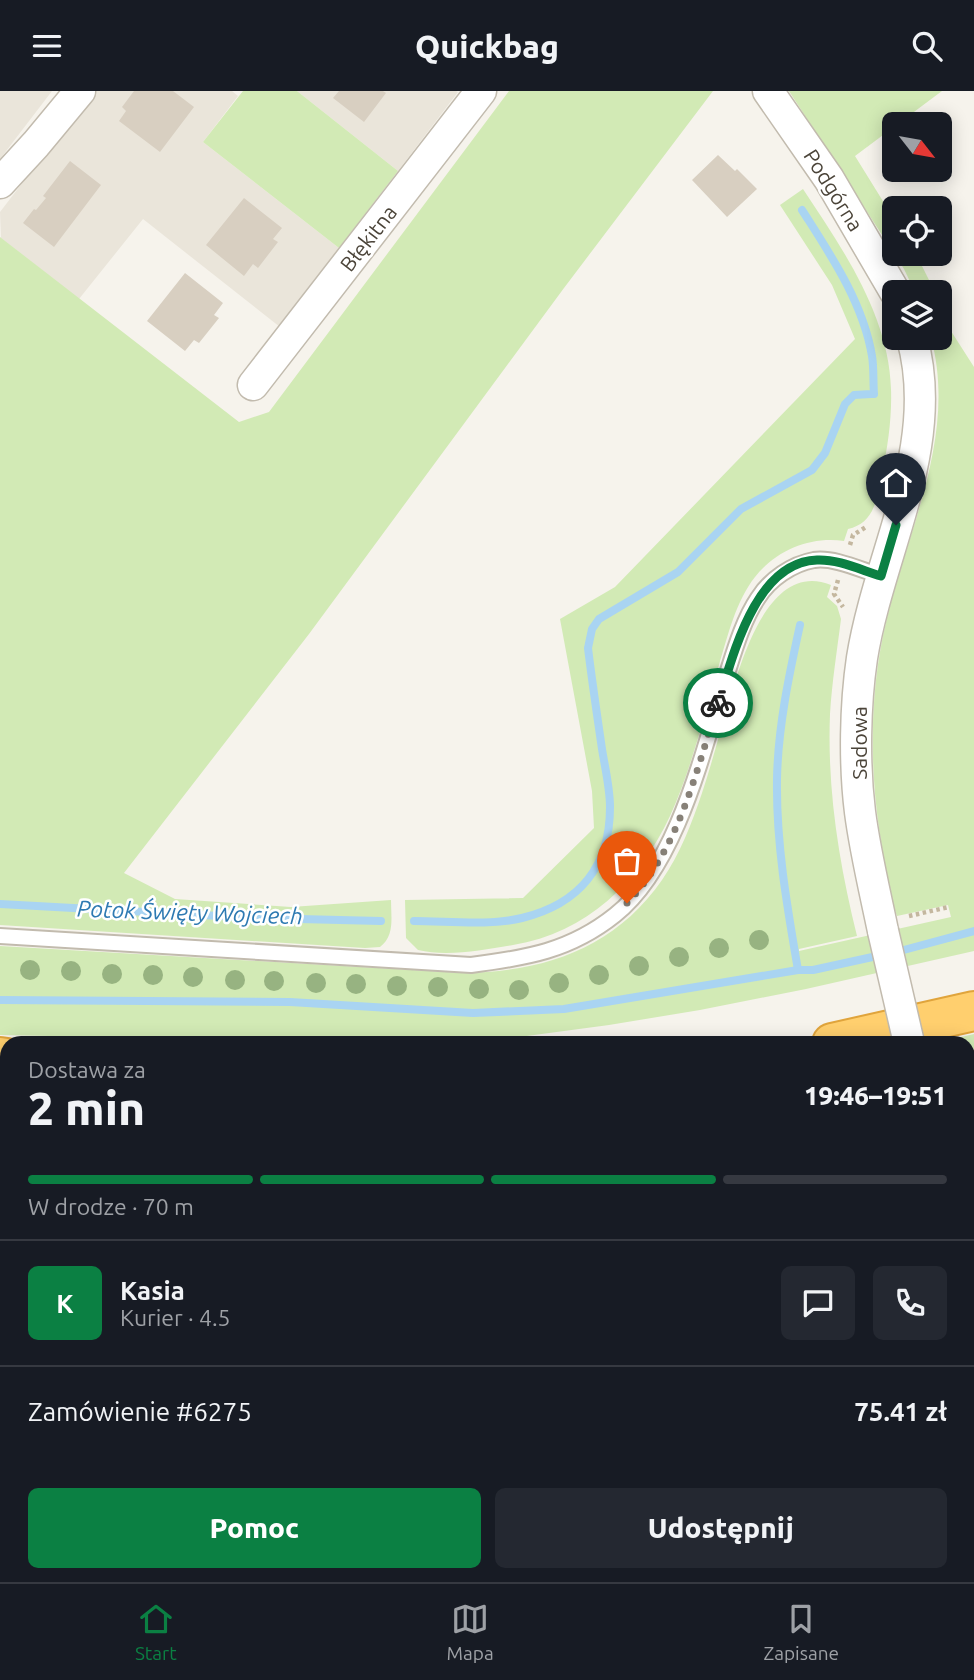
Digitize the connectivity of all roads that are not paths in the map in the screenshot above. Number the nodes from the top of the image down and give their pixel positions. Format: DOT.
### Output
graph roads {
  1 [pos="79,91"];
  2 [pos="481,91"];
  3 [pos="768,91"];
  4 [pos="0,183"];
  5 [pos="888,280"];
  6 [pos="915,350"];
  7 [pos="253,384"];
  8 [pos="881,576"];
  9 [pos="0,936"];
  10 [pos="974,1011"];
  11 [pos="863,1036"];
  12 [pos="908,1036"];
  1 -- 4 [label="street"];
  2 -- 7 [label="street, Błękitna"];
  3 -- 5 [label="street, Podgórna"];
  6 -- 8 [label="street, Sadowa"];
  8 -- 9 [label="lane"];
  8 -- 12 [label="street, Sadowa, bridge"];
  10 -- 11 [label="highway"];
}
